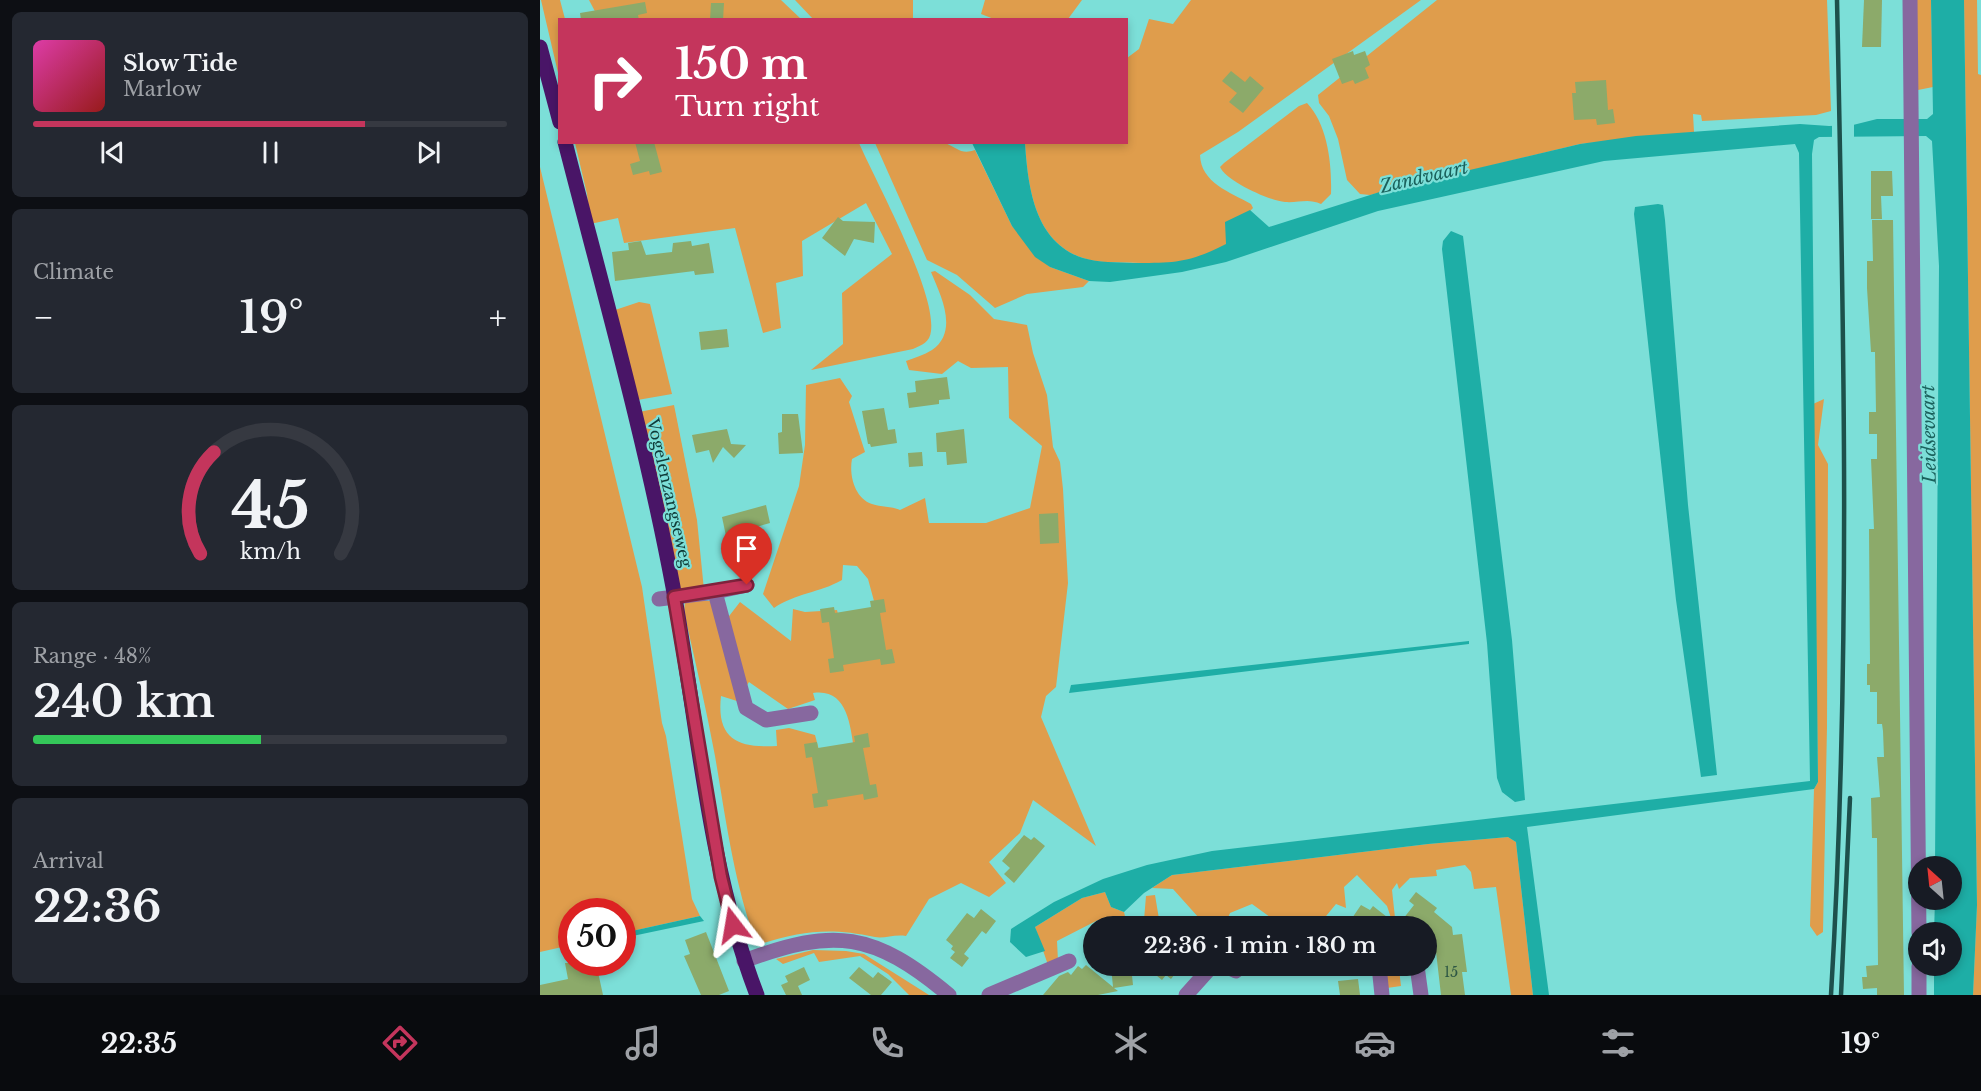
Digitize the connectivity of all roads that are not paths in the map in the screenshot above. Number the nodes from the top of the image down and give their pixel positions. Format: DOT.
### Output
graph roads {
  1 [pos="1910,0"];
  2 [pos="540,47"];
  3 [pos="558,114"];
  4 [pos="566,144"];
  5 [pos="747,585"];
  6 [pos="715,592"];
  7 [pos="667,598"];
  8 [pos="811,712"];
  9 [pos="1918,922"];
  10 [pos="744,961"];
  11 [pos="1069,962"];
  12 [pos="1203,976"];
  13 [pos="1380,976"];
  14 [pos="1418,976"];
  15 [pos="1919,976"];
  16 [pos="757,995"];
  17 [pos="949,995"];
  18 [pos="988,995"];
  19 [pos="1186,995"];
  20 [pos="1382,995"];
  21 [pos="1421,995"];
  22 [pos="1919,995"];
  1 -- 9 [label="street"];
  2 -- 3 [label="main road"];
  4 -- 7 [label="main road, Vogelenzangseweg"];
  5 -- 6 [label="street"];
  6 -- 7 [label="street"];
  6 -- 8 [label="street"];
  7 -- 10 [label="main road, Vogelenzangseweg"];
  10 -- 16 [label="main road, Vogelenzangseweg"];
  10 -- 17 [label="street"];
  11 -- 18 [label="street"];
  12 -- 19 [label="street"];
  13 -- 20 [label="street"];
  14 -- 21 [label="street"];
  15 -- 22 [label="street"];
}
